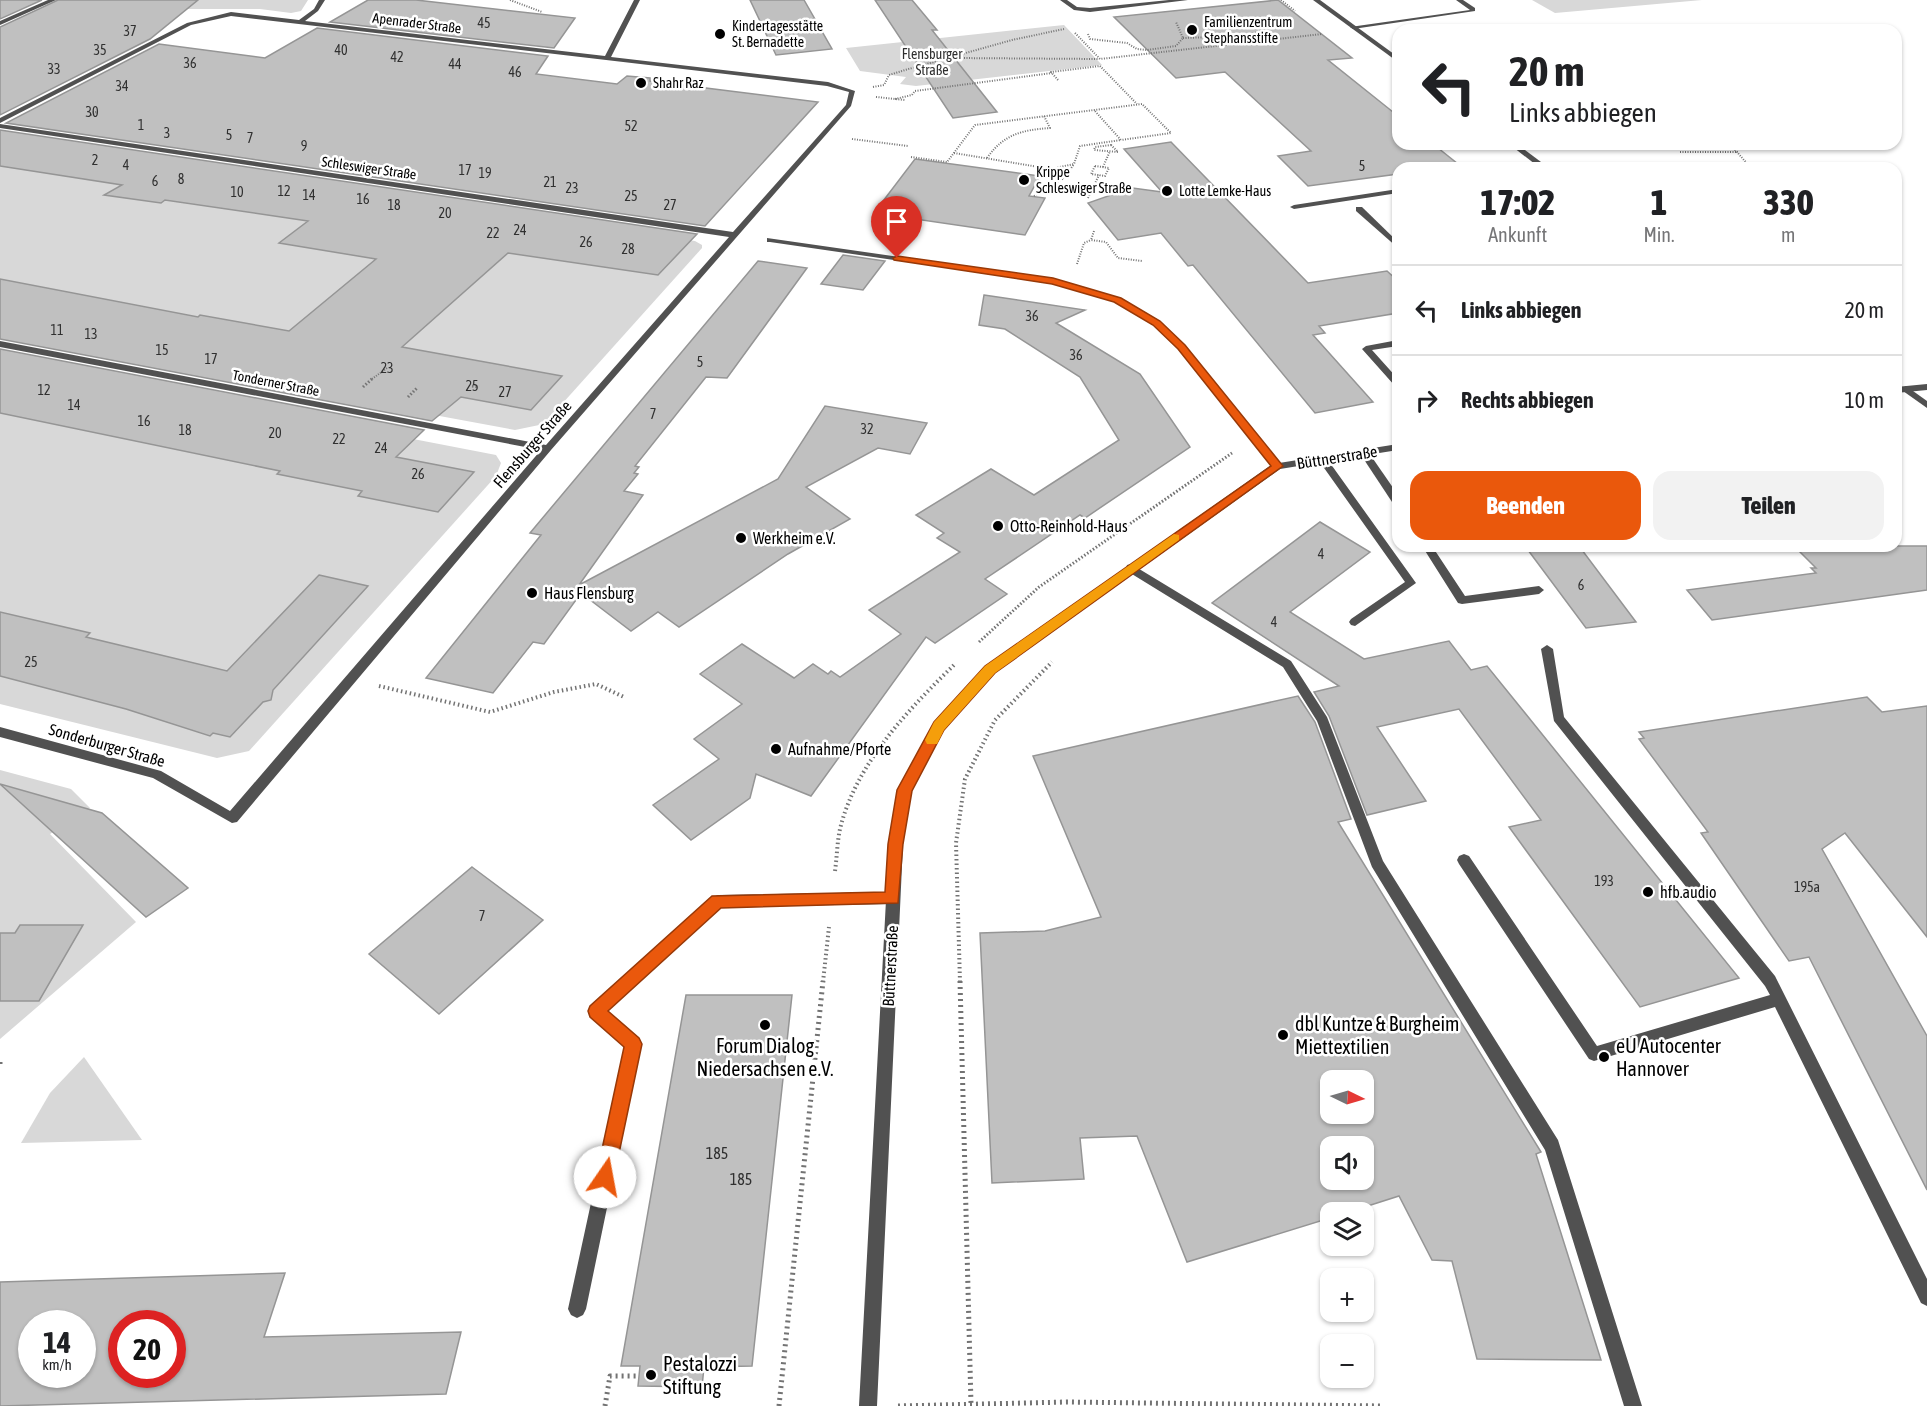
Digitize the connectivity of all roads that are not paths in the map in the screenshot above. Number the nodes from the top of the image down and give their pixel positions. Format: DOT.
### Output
graph roads {
  1 [pos="53,0"];
  2 [pos="322,0"];
  3 [pos="637,0"];
  4 [pos="1063,0"];
  5 [pos="1185,0"];
  6 [pos="1316,0"];
  7 [pos="1459,0"];
  8 [pos="301,21"];
  9 [pos="0,23"];
  10 [pos="1353,27"];
  11 [pos="1392,56"];
  12 [pos="607,58"];
  13 [pos="852,91"];
  14 [pos="0,121"];
  15 [pos="0,126"];
  16 [pos="1520,150"];
  17 [pos="1537,162"];
  18 [pos="1392,193"];
  19 [pos="1294,207"];
  20 [pos="1359,209"];
  21 [pos="734,235"];
  22 [pos="770,240"];
  23 [pos="1392,240"];
  24 [pos="0,344"];
  25 [pos="1392,344"];
  26 [pos="1392,377"];
  27 [pos="1927,387"];
  28 [pos="1902,390"];
  29 [pos="1902,391"];
  30 [pos="1927,405"];
  31 [pos="548,448"];
  32 [pos="1392,448"];
  33 [pos="1364,452"];
  34 [pos="1322,458"];
  35 [pos="1277,466"];
  36 [pos="1392,494"];
  37 [pos="1431,552"];
  38 [pos="1131,568"];
  39 [pos="1539,590"];
  40 [pos="1355,622"];
  41 [pos="1547,649"];
  42 [pos="0,732"];
  43 [pos="232,818"];
  44 [pos="1464,860"];
  45 [pos="893,898"];
  46 [pos="1779,999"];
  47 [pos="1927,1297"];
  48 [pos="577,1309"];
  49 [pos="868,1406"];
  50 [pos="1633,1406"];
  1 -- 9 [label="street"];
  2 -- 8 [label="street"];
  3 -- 12 [label="street"];
  4 -- 5 [label="street"];
  6 -- 10 [label="street"];
  7 -- 10 [label="street"];
  8 -- 12 [label="street, Apenrader Straße"];
  8 -- 14 [label="street, Apenrader Straße"];
  10 -- 11 [label="street"];
  12 -- 13 [label="street, Apenrader Straße"];
  13 -- 21 [label="street, Flensburger Straße"];
  15 -- 21 [label="street, Schleswiger Straße"];
  16 -- 17 [label="street"];
  18 -- 19 [label="street"];
  20 -- 23 [label="street"];
  21 -- 31 [label="street, Flensburger Straße"];
  22 -- 35 [label="street"];
  24 -- 31 [label="street, Tonderner Straße"];
  25 -- 26 [label="street"];
  27 -- 28 [label="street"];
  29 -- 30 [label="street"];
  31 -- 43 [label="street, Flensburger Straße"];
  32 -- 33 [label="street, Büttnerstraße"];
  33 -- 34 [label="street, Büttnerstraße"];
  33 -- 36 [label="street"];
  34 -- 35 [label="street, Büttnerstraße"];
  34 -- 40 [label="street"];
  35 -- 38 [label="street, Büttnerstraße"];
  37 -- 39 [label="street"];
  38 -- 45 [label="street, Büttnerstraße"];
  38 -- 50 [label="street"];
  41 -- 46 [label="street"];
  42 -- 43 [label="street, Sonderburger Straße"];
  44 -- 46 [label="street"];
  45 -- 48 [label="street"];
  45 -- 49 [label="street, Büttnerstraße"];
  46 -- 47 [label="street"];
}
